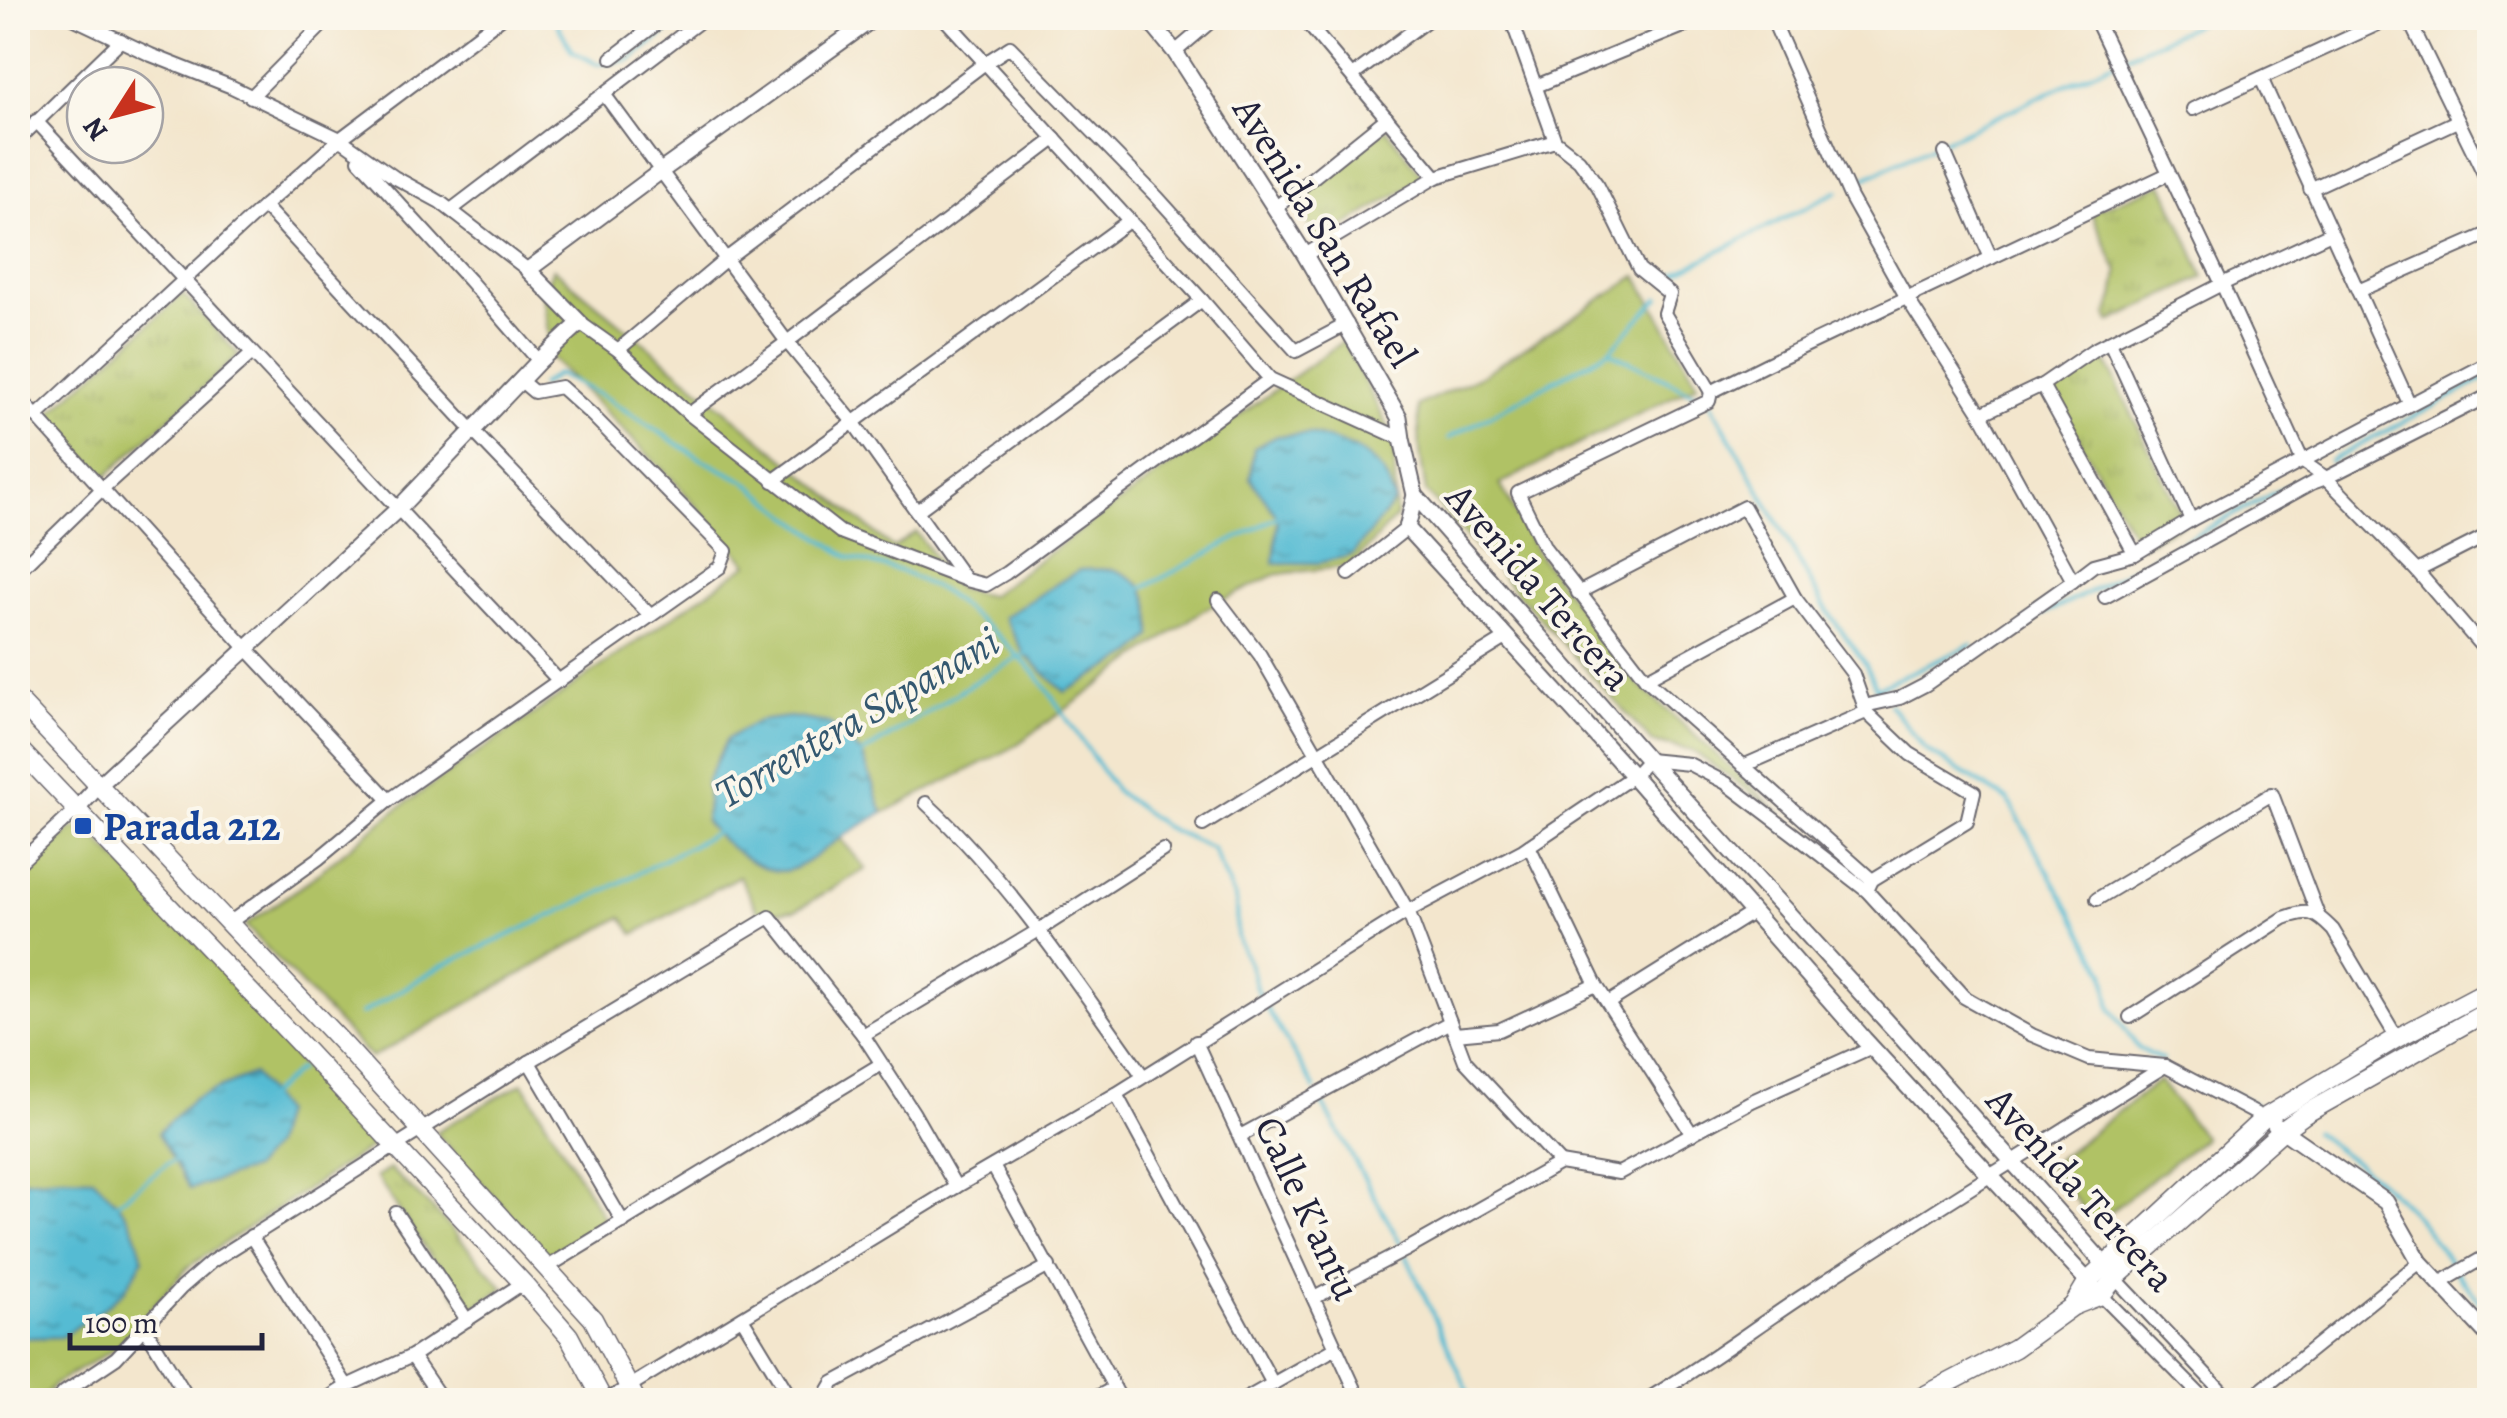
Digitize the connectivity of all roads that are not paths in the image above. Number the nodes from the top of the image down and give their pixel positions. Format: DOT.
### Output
graph roads {
  1 [pos="73,18"];
  2 [pos="110,18"];
  3 [pos="329,18"];
  4 [pos="501,18"];
  5 [pos="664,18"];
  6 [pos="704,18"];
  7 [pos="874,18"];
  8 [pos="944,18"];
  9 [pos="1147,18"];
  10 [pos="1215,18"];
  11 [pos="1303,18"];
  12 [pos="1430,18"];
  13 [pos="1511,18"];
  14 [pos="1703,18"];
  15 [pos="1772,18"];
  16 [pos="2095,18"];
  17 [pos="2391,18"];
  18 [pos="2408,18"];
  19 [pos="102,31"];
  20 [pos="122,40"];
  21 [pos="1175,52"];
  22 [pos="612,58"];
  23 [pos="985,63"];
  24 [pos="1352,76"];
  25 [pos="2261,78"];
  26 [pos="1536,86"];
  27 [pos="604,94"];
  28 [pos="251,98"];
  29 [pos="2193,110"];
  30 [pos="1387,118"];
  31 [pos="36,121"];
  32 [pos="2458,121"];
  33 [pos="1055,139"];
  34 [pos="18,140"];
  35 [pos="340,140"];
  36 [pos="1555,141"];
  37 [pos="1944,152"];
  38 [pos="661,171"];
  39 [pos="2168,174"];
  40 [pos="1436,177"];
  41 [pos="2488,180"];
  42 [pos="2310,188"];
  43 [pos="264,206"];
  44 [pos="1275,208"];
  45 [pos="451,210"];
  46 [pos="1130,220"];
  47 [pos="2331,232"];
  48 [pos="2490,232"];
  49 [pos="1305,255"];
  50 [pos="1991,258"];
  51 [pos="726,259"];
  52 [pos="528,270"];
  53 [pos="184,280"];
  54 [pos="2222,284"];
  55 [pos="2358,292"];
  56 [pos="1907,298"];
  57 [pos="1202,300"];
  58 [pos="580,323"];
  59 [pos="1346,324"];
  60 [pos="788,342"];
  61 [pos="2110,342"];
  62 [pos="618,350"];
  63 [pos="252,353"];
  64 [pos="540,361"];
  65 [pos="2490,362"];
  66 [pos="1270,379"];
  67 [pos="521,381"];
  68 [pos="2042,385"];
  69 [pos="1711,392"];
  70 [pos="2490,395"];
  71 [pos="18,396"];
  72 [pos="2409,404"];
  73 [pos="689,414"];
  74 [pos="1981,414"];
  75 [pos="36,416"];
  76 [pos="853,422"];
  77 [pos="474,432"];
  78 [pos="1402,439"];
  79 [pos="2303,462"];
  80 [pos="2326,478"];
  81 [pos="774,481"];
  82 [pos="104,488"];
  83 [pos="1415,495"];
  84 [pos="398,508"];
  85 [pos="918,511"];
  86 [pos="2191,520"];
  87 [pos="1407,528"];
  88 [pos="2490,534"];
  89 [pos="2136,554"];
  90 [pos="18,572"];
  91 [pos="2417,572"];
  92 [pos="1349,574"];
  93 [pos="966,580"];
  94 [pos="2072,581"];
  95 [pos="1578,593"];
  96 [pos="2105,597"];
  97 [pos="1795,598"];
  98 [pos="1218,600"];
  99 [pos="650,616"];
  100 [pos="1506,638"];
  101 [pos="247,649"];
  102 [pos="2490,656"];
  103 [pos="1646,679"];
  104 [pos="559,682"];
  105 [pos="18,700"];
  106 [pos="1865,709"];
  107 [pos="18,748"];
  108 [pos="1317,755"];
  109 [pos="1648,760"];
  110 [pos="1743,766"];
  111 [pos="1633,776"];
  112 [pos="99,786"];
  113 [pos="389,800"];
  114 [pos="926,802"];
  115 [pos="76,810"];
  116 [pos="1203,826"];
  117 [pos="1529,846"];
  118 [pos="1163,850"];
  119 [pos="18,864"];
  120 [pos="1870,885"];
  121 [pos="2097,899"];
  122 [pos="1408,911"];
  123 [pos="1752,913"];
  124 [pos="2318,916"];
  125 [pos="228,923"];
  126 [pos="1040,930"];
  127 [pos="1596,985"];
  128 [pos="2490,988"];
  129 [pos="1608,1002"];
  130 [pos="2490,1010"];
  131 [pos="2130,1017"];
  132 [pos="1453,1028"];
  133 [pos="863,1035"];
  134 [pos="2398,1038"];
  135 [pos="1196,1042"];
  136 [pos="1872,1047"];
  137 [pos="529,1062"];
  138 [pos="881,1064"];
  139 [pos="2165,1066"];
  140 [pos="1143,1076"];
  141 [pos="1116,1094"];
  142 [pos="2264,1118"];
  143 [pos="421,1130"];
  144 [pos="2283,1130"];
  145 [pos="1692,1134"];
  146 [pos="1240,1136"];
  147 [pos="395,1147"];
  148 [pos="2012,1161"];
  149 [pos="1560,1163"];
  150 [pos="994,1166"];
  151 [pos="1990,1175"];
  152 [pos="956,1187"];
  153 [pos="396,1213"];
  154 [pos="623,1222"];
  155 [pos="252,1236"];
  156 [pos="2490,1254"];
  157 [pos="2420,1262"];
  158 [pos="1049,1266"];
  159 [pos="546,1268"];
  160 [pos="2111,1272"];
  161 [pos="522,1283"];
  162 [pos="2440,1283"];
  163 [pos="2094,1288"];
  164 [pos="1314,1298"];
  165 [pos="742,1318"];
  166 [pos="467,1320"];
  167 [pos="144,1328"];
  168 [pos="2490,1337"];
  169 [pos="1336,1348"];
  170 [pos="412,1356"];
  171 [pos="1273,1384"];
  172 [pos="347,1386"];
  173 [pos="632,1393"];
  174 [pos="1117,1394"];
  175 [pos="57,1400"];
  176 [pos="189,1400"];
  177 [pos="326,1400"];
  178 [pos="442,1400"];
  179 [pos="605,1400"];
  180 [pos="792,1400"];
  181 [pos="823,1400"];
  182 [pos="1091,1400"];
  183 [pos="1244,1400"];
  184 [pos="1360,1400"];
  185 [pos="1646,1400"];
  186 [pos="1916,1400"];
  187 [pos="2205,1400"];
  188 [pos="2230,1400"];
  189 [pos="2249,1400"];
  1 -- 19 [label="street"];
  2 -- 19 [label="street"];
  3 -- 28 [label="street"];
  4 -- 35 [label="street"];
  5 -- 22 [label="street"];
  6 -- 27 [label="street"];
  7 -- 38 [label="street"];
  8 -- 23 [label="street"];
  9 -- 21 [label="street, Avenida San Rafael"];
  10 -- 21 [label="street"];
  11 -- 24 [label="street"];
  12 -- 24 [label="street"];
  13 -- 26 [label="street"];
  14 -- 26 [label="street"];
  15 -- 56 [label="street"];
  16 -- 39 [label="street"];
  17 -- 25 [label="street"];
  18 -- 32 [label="street"];
  19 -- 20 [label="street"];
  20 -- 28 [label="street"];
  20 -- 31 [label="street"];
  21 -- 44 [label="street, Avenida San Rafael"];
  23 -- 33 [label="street"];
  23 -- 51 [label="street"];
  23 -- 59 [label="street"];
  24 -- 30 [label="street"];
  25 -- 29 [label="street"];
  25 -- 42 [label="street"];
  26 -- 36 [label="street"];
  27 -- 38 [label="street"];
  27 -- 45 [label="street"];
  28 -- 35 [label="street"];
  30 -- 40 [label="street"];
  30 -- 44 [label="street"];
  31 -- 34 [label="street"];
  31 -- 53 [label="street"];
  32 -- 41 [label="street"];
  32 -- 42 [label="street"];
  33 -- 46 [label="street"];
  33 -- 60 [label="street"];
  35 -- 43 [label="street"];
  35 -- 45 [label="street"];
  35 -- 64 [label="street"];
  36 -- 40 [label="street"];
  36 -- 69 [label="street"];
  37 -- 50 [label="street"];
  38 -- 51 [label="street"];
  38 -- 52 [label="street"];
  39 -- 50 [label="street"];
  39 -- 54 [label="street"];
  40 -- 49 [label="street"];
  42 -- 47 [label="street"];
  43 -- 53 [label="street"];
  43 -- 77 [label="street"];
  44 -- 49 [label="street, Avenida San Rafael"];
  45 -- 52 [label="street"];
  46 -- 57 [label="street"];
  46 -- 76 [label="street"];
  47 -- 54 [label="street"];
  47 -- 55 [label="street"];
  48 -- 55 [label="street"];
  49 -- 59 [label="street, Avenida San Rafael"];
  50 -- 56 [label="street"];
  51 -- 60 [label="street"];
  51 -- 62 [label="street"];
  52 -- 58 [label="street"];
  53 -- 63 [label="street"];
  53 -- 75 [label="street"];
  54 -- 61 [label="street"];
  54 -- 79 [label="street"];
  55 -- 72 [label="street"];
  56 -- 69 [label="street"];
  56 -- 74 [label="street"];
  57 -- 66 [label="street"];
  57 -- 85 [label="street"];
  58 -- 62 [label="street"];
  58 -- 64 [label="street"];
  59 -- 78 [label="street, Avenida San Rafael"];
  60 -- 73 [label="street"];
  60 -- 76 [label="street"];
  61 -- 68 [label="street"];
  61 -- 86 [label="street"];
  62 -- 73 [label="street"];
  63 -- 82 [label="street"];
  63 -- 84 [label="street"];
  64 -- 67 [label="street"];
  65 -- 72 [label="street"];
  66 -- 78 [label="street"];
  66 -- 93 [label="street"];
  67 -- 77 [label="street"];
  67 -- 99 [label="street"];
  68 -- 74 [label="street"];
  68 -- 89 [label="street"];
  69 -- 95 [label="street"];
  70 -- 80 [label="street"];
  71 -- 75 [label="street"];
  72 -- 79 [label="street"];
  73 -- 81 [label="street"];
  74 -- 94 [label="street"];
  75 -- 82 [label="street"];
  76 -- 81 [label="street"];
  76 -- 85 [label="street"];
  77 -- 84 [label="street"];
  77 -- 99 [label="street"];
  78 -- 83 [label="street, Avenida San Rafael"];
  79 -- 80 [label="street"];
  79 -- 86 [label="street"];
  80 -- 91 [label="street"];
  80 -- 96 [label="street"];
  81 -- 93 [label="street"];
  82 -- 90 [label="street"];
  82 -- 101 [label="street"];
  83 -- 87 [label="street, Avenida Tercera"];
  83 -- 109 [label="street, Avenida Tercera"];
  84 -- 101 [label="street"];
  84 -- 104 [label="street"];
  85 -- 93 [label="street"];
  86 -- 89 [label="street"];
  87 -- 92 [label="street"];
  87 -- 100 [label="street, Avenida Tercera"];
  88 -- 91 [label="street"];
  89 -- 94 [label="street"];
  91 -- 102 [label="street"];
  94 -- 106 [label="street"];
  95 -- 97 [label="street"];
  95 -- 103 [label="street"];
  97 -- 103 [label="street"];
  97 -- 106 [label="street"];
  98 -- 108 [label="street"];
  99 -- 104 [label="street"];
  100 -- 108 [label="street"];
  100 -- 111 [label="street, Avenida Tercera"];
  101 -- 112 [label="street"];
  101 -- 113 [label="street"];
  103 -- 110 [label="street"];
  104 -- 113 [label="street"];
  105 -- 112 [label="main road"];
  106 -- 110 [label="street"];
  106 -- 120 [label="street"];
  107 -- 115 [label="main road"];
  108 -- 116 [label="street"];
  108 -- 122 [label="street"];
  109 -- 111 [label="street"];
  109 -- 120 [label="street"];
  109 -- 148 [label="street, Avenida Tercera"];
  110 -- 120 [label="street"];
  111 -- 117 [label="street"];
  111 -- 123 [label="street, Avenida Tercera"];
  112 -- 115 [label="street"];
  112 -- 125 [label="main road"];
  113 -- 125 [label="street"];
  114 -- 126 [label="street"];
  115 -- 119 [label="street"];
  115 -- 147 [label="main road"];
  117 -- 122 [label="street"];
  117 -- 127 [label="street"];
  118 -- 126 [label="street"];
  120 -- 139 [label="street"];
  121 -- 124 [label="street"];
  122 -- 132 [label="street"];
  122 -- 135 [label="street"];
  123 -- 129 [label="street"];
  123 -- 136 [label="street, Avenida Tercera"];
  124 -- 131 [label="street"];
  124 -- 134 [label="street"];
  125 -- 143 [label="main road"];
  126 -- 133 [label="street"];
  126 -- 140 [label="street"];
  127 -- 129 [label="street"];
  127 -- 132 [label="street"];
  128 -- 134 [label="main road"];
  129 -- 145 [label="street"];
  130 -- 144 [label="main road"];
  132 -- 146 [label="street"];
  132 -- 149 [label="street"];
  133 -- 137 [label="street"];
  133 -- 138 [label="street"];
  134 -- 142 [label="main road"];
  135 -- 140 [label="street"];
  135 -- 146 [label="street, Calle K'antu"];
  136 -- 145 [label="street"];
  136 -- 151 [label="street, Avenida Tercera"];
  137 -- 143 [label="street"];
  137 -- 154 [label="street"];
  138 -- 152 [label="street"];
  138 -- 154 [label="street"];
  139 -- 142 [label="street"];
  139 -- 148 [label="street"];
  140 -- 141 [label="street"];
  141 -- 150 [label="street"];
  141 -- 171 [label="street"];
  142 -- 144 [label="street"];
  142 -- 160 [label="main road"];
  143 -- 147 [label="street"];
  143 -- 159 [label="main road"];
  144 -- 157 [label="street"];
  144 -- 160 [label="main road"];
  145 -- 149 [label="street"];
  146 -- 164 [label="street, Calle K'antu"];
  147 -- 155 [label="street"];
  147 -- 161 [label="main road"];
  148 -- 151 [label="street"];
  148 -- 160 [label="street, Avenida Tercera"];
  149 -- 164 [label="street"];
  150 -- 152 [label="street"];
  150 -- 158 [label="street"];
  151 -- 163 [label="street, Avenida Tercera"];
  151 -- 185 [label="street"];
  152 -- 165 [label="street"];
  153 -- 166 [label="street"];
  154 -- 159 [label="street"];
  155 -- 167 [label="street"];
  155 -- 172 [label="street"];
  156 -- 162 [label="street"];
  157 -- 162 [label="street"];
  157 -- 189 [label="street"];
  158 -- 174 [label="street"];
  158 -- 181 [label="street"];
  159 -- 173 [label="main road"];
  160 -- 163 [label="main road"];
  160 -- 188 [label="street, Avenida Tercera"];
  161 -- 166 [label="street"];
  161 -- 179 [label="main road"];
  162 -- 168 [label="street"];
  163 -- 186 [label="main road"];
  163 -- 187 [label="street, Avenida Tercera"];
  164 -- 169 [label="street, Calle K'antu"];
  165 -- 173 [label="street"];
  165 -- 180 [label="street"];
  166 -- 170 [label="street"];
  167 -- 175 [label="street"];
  167 -- 176 [label="street"];
  169 -- 171 [label="street"];
  169 -- 184 [label="street, Calle K'antu"];
  170 -- 172 [label="street"];
  170 -- 178 [label="street"];
  171 -- 183 [label="street"];
  172 -- 177 [label="street"];
  173 -- 179 [label="street"];
  174 -- 182 [label="street"];
}
